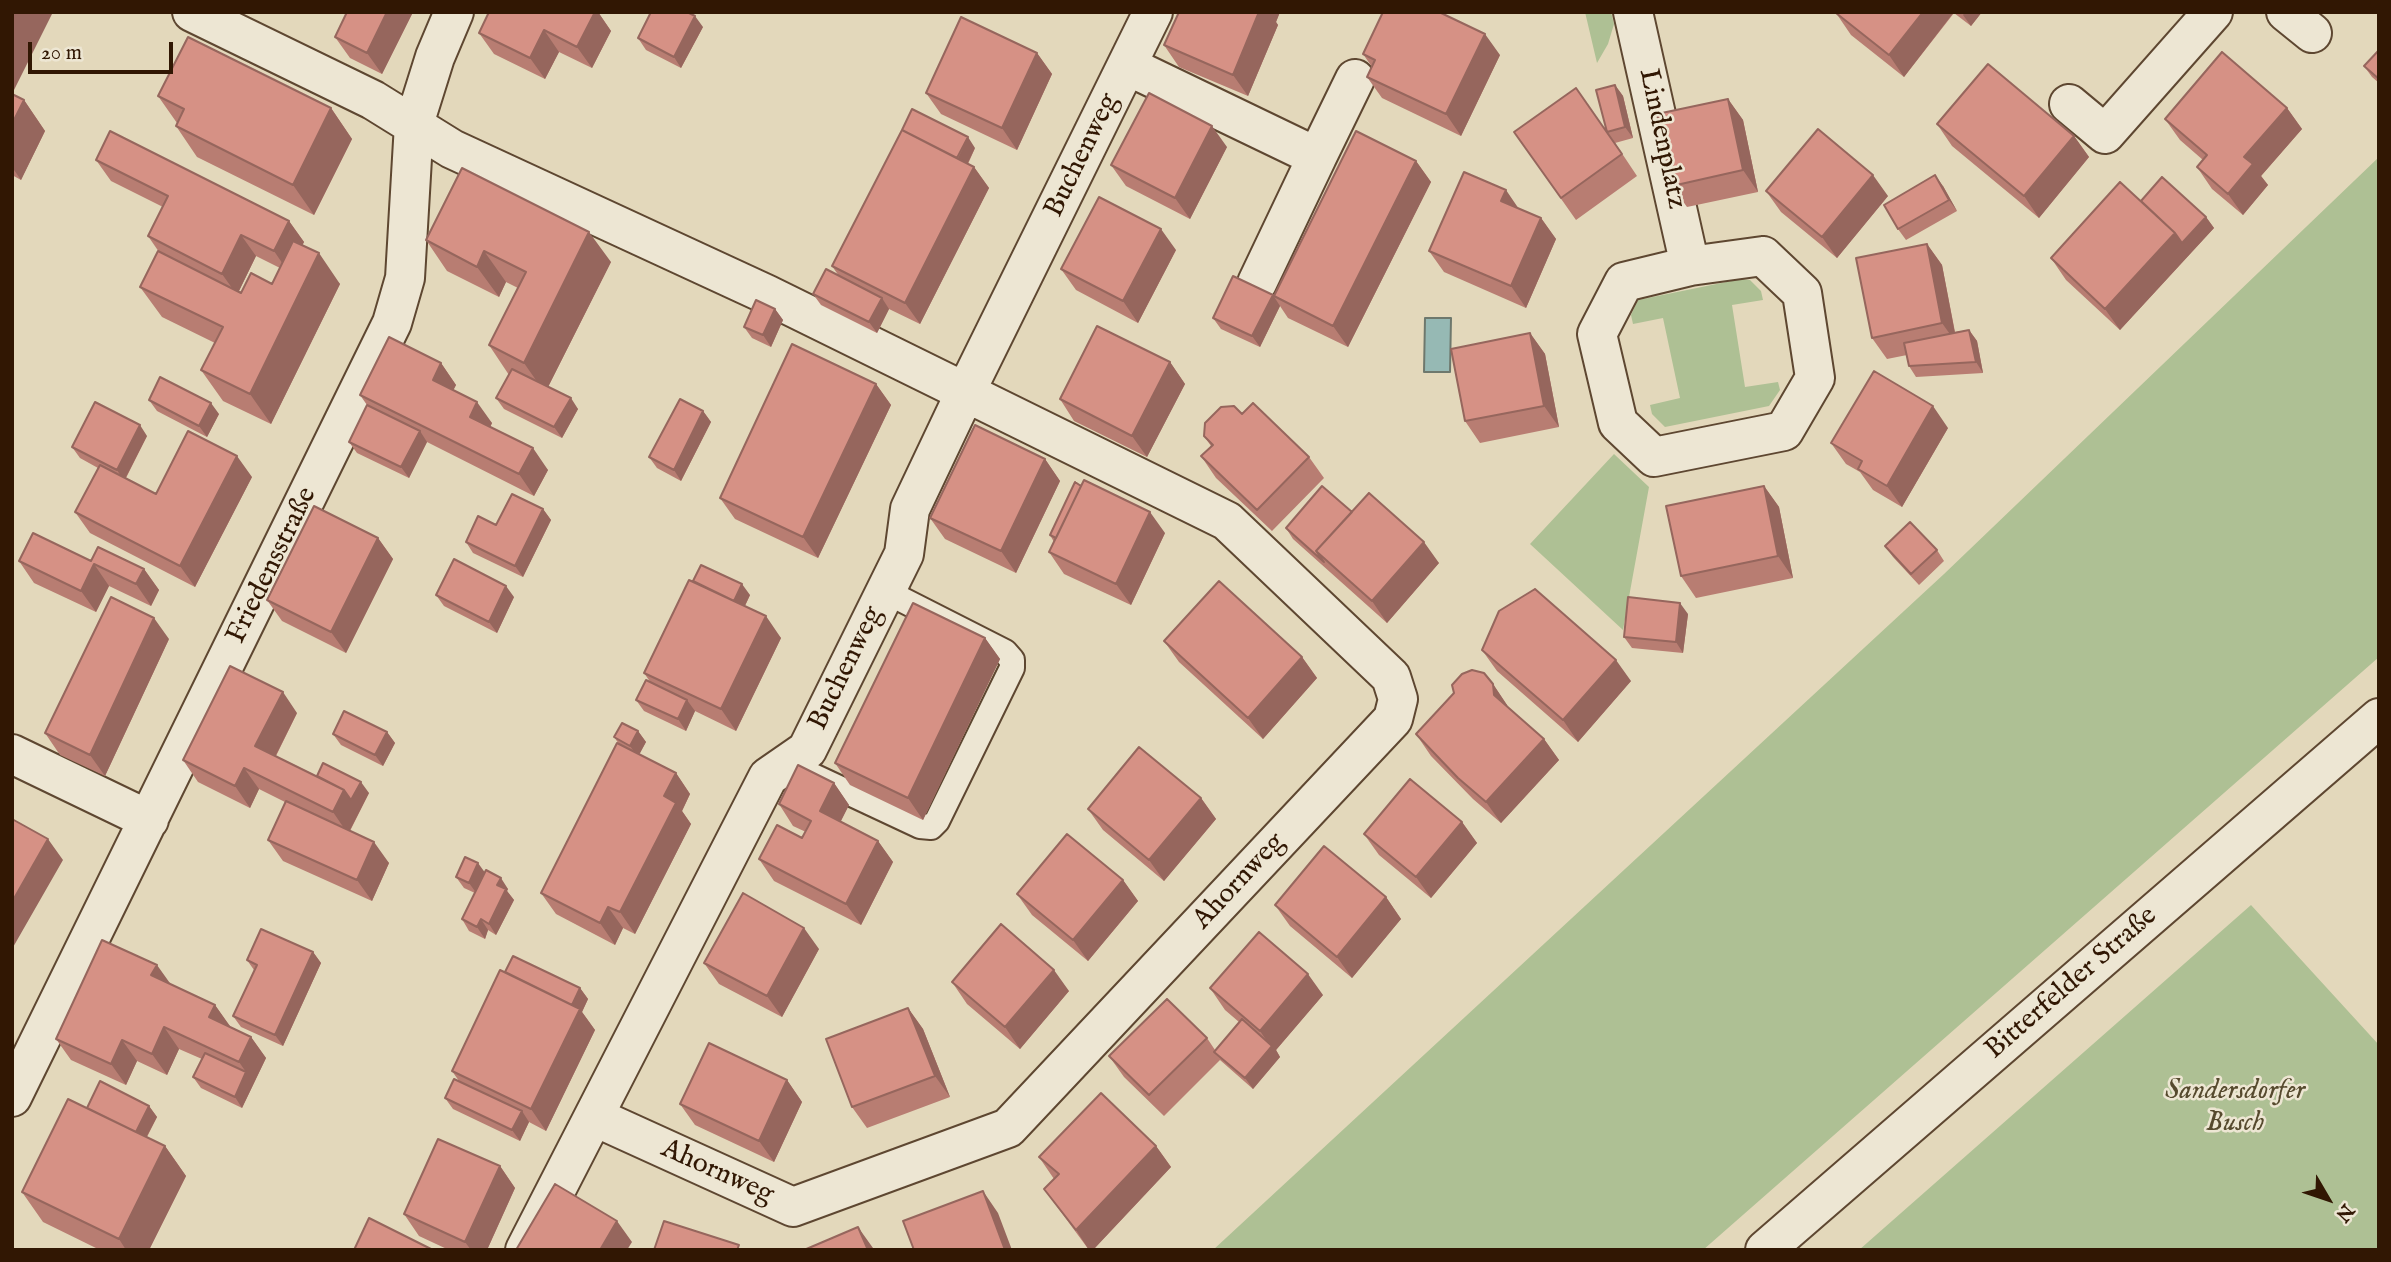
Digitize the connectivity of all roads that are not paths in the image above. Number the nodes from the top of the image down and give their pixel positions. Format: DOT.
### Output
graph roads {
  1 [pos="192,12"];
  2 [pos="454,12"];
  3 [pos="1153,12"];
  4 [pos="1633,12"];
  5 [pos="2213,12"];
  6 [pos="1128,65"];
  7 [pos="1355,79"];
  8 [pos="2069,104"];
  9 [pos="414,124"];
  10 [pos="1317,157"];
  11 [pos="1690,266"];
  12 [pos="1257,283"];
  13 [pos="966,391"];
  14 [pos="885,591"];
  15 [pos="2379,718"];
  16 [pos="12,754"];
  17 [pos="786,763"];
  18 [pos="149,820"];
  19 [pos="12,1097"];
  20 [pos="595,1117"];
  21 [pos="525,1250"];
  22 [pos="1765,1250"];
  1 -- 9 [label="street, Ahornweg"];
  2 -- 9 [label="street, Friedensstraße"];
  3 -- 6 [label="street, Buchenweg"];
  4 -- 11 [label="street, Lindenplatz"];
  5 -- 8 [label="street"];
  6 -- 10 [label="street, Buchenweg"];
  6 -- 13 [label="street, Buchenweg"];
  7 -- 10 [label="street"];
  9 -- 13 [label="street, Ahornweg"];
  9 -- 18 [label="street, Friedensstraße"];
  10 -- 12 [label="street"];
  11 -- 11 [label="street"];
  13 -- 14 [label="street, Buchenweg"];
  13 -- 20 [label="street, Ahornweg"];
  14 -- 17 [label="street, Buchenweg"];
  14 -- 17 [label="lane"];
  15 -- 22 [label="street, Bitterfelder Straße"];
  16 -- 18 [label="street"];
  17 -- 20 [label="street, Buchenweg"];
  18 -- 19 [label="street, Friedensstraße"];
  20 -- 21 [label="street, Buchenweg"];
}
